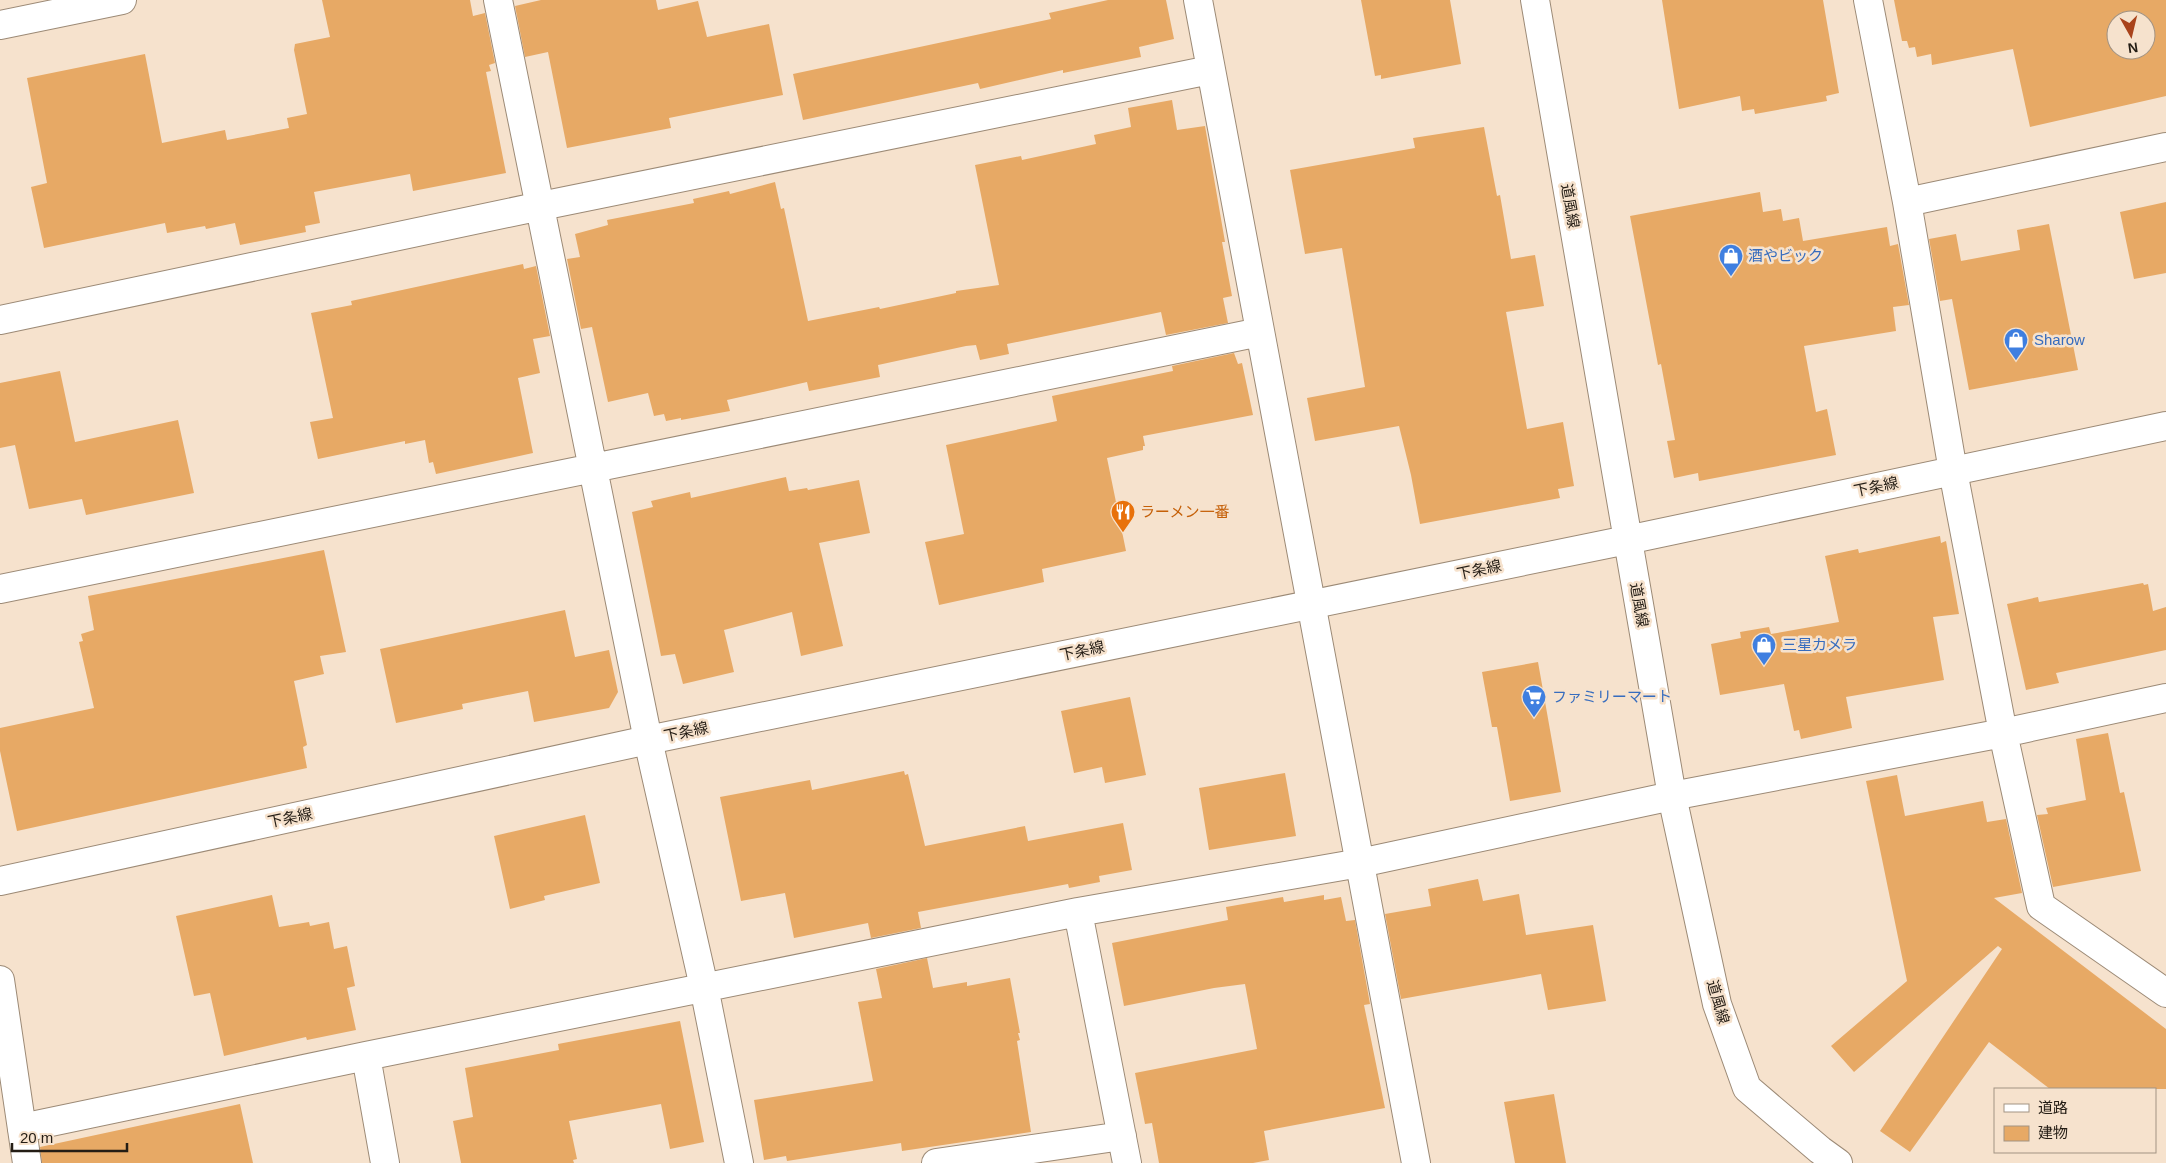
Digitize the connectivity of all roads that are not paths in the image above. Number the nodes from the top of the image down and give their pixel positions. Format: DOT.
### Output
graph roads {
  1 [pos="122,0"];
  2 [pos="498,0"];
  3 [pos="1198,0"];
  4 [pos="1535,0"];
  5 [pos="1868,0"];
  6 [pos="0,25"];
  7 [pos="1210,70"];
  8 [pos="2166,147"];
  9 [pos="1907,202"];
  10 [pos="541,206"];
  11 [pos="0,320"];
  12 [pos="1260,332"];
  13 [pos="2166,426"];
  14 [pos="593,467"];
  15 [pos="1953,471"];
  16 [pos="1627,540"];
  17 [pos="0,590"];
  18 [pos="1311,604"];
  19 [pos="2166,698"];
  20 [pos="2003,733"];
  21 [pos="648,740"];
  22 [pos="1672,796"];
  23 [pos="1360,863"];
  24 [pos="0,881"];
  25 [pos="1078,912"];
  26 [pos="0,980"];
  27 [pos="2161,984"];
  28 [pos="704,987"];
  29 [pos="366,1056"];
  30 [pos="22,1128"];
  31 [pos="1122,1136"];
  32 [pos="27,1163"];
  33 [pos="385,1163"];
  34 [pos="739,1163"];
  35 [pos="936,1163"];
  36 [pos="1127,1163"];
  37 [pos="1416,1163"];
  38 [pos="1838,1163"];
  1 -- 6 [label="street"];
  2 -- 10 [label="street"];
  3 -- 7 [label="street"];
  4 -- 16 [label="street, 道風線"];
  5 -- 9 [label="street"];
  7 -- 10 [label="street"];
  7 -- 12 [label="street"];
  8 -- 9 [label="street"];
  9 -- 15 [label="street"];
  10 -- 11 [label="street"];
  10 -- 14 [label="street"];
  12 -- 14 [label="street"];
  12 -- 18 [label="street"];
  13 -- 15 [label="street, 下条線"];
  14 -- 17 [label="street"];
  14 -- 21 [label="street"];
  15 -- 16 [label="street, 下条線"];
  15 -- 20 [label="street"];
  16 -- 18 [label="street, 下条線"];
  16 -- 22 [label="street, 道風線"];
  18 -- 21 [label="street, 下条線"];
  18 -- 23 [label="street"];
  19 -- 20 [label="street"];
  20 -- 22 [label="street"];
  20 -- 27 [label="street"];
  21 -- 24 [label="street, 下条線"];
  21 -- 28 [label="street"];
  22 -- 23 [label="street"];
  22 -- 38 [label="street, 道風線"];
  23 -- 25 [label="street"];
  23 -- 37 [label="street"];
  25 -- 28 [label="street"];
  25 -- 31 [label="street"];
  26 -- 30 [label="street"];
  28 -- 29 [label="street"];
  28 -- 34 [label="street"];
  29 -- 30 [label="street"];
  29 -- 33 [label="street"];
  30 -- 32 [label="street"];
  31 -- 35 [label="street"];
  31 -- 36 [label="street"];
}
